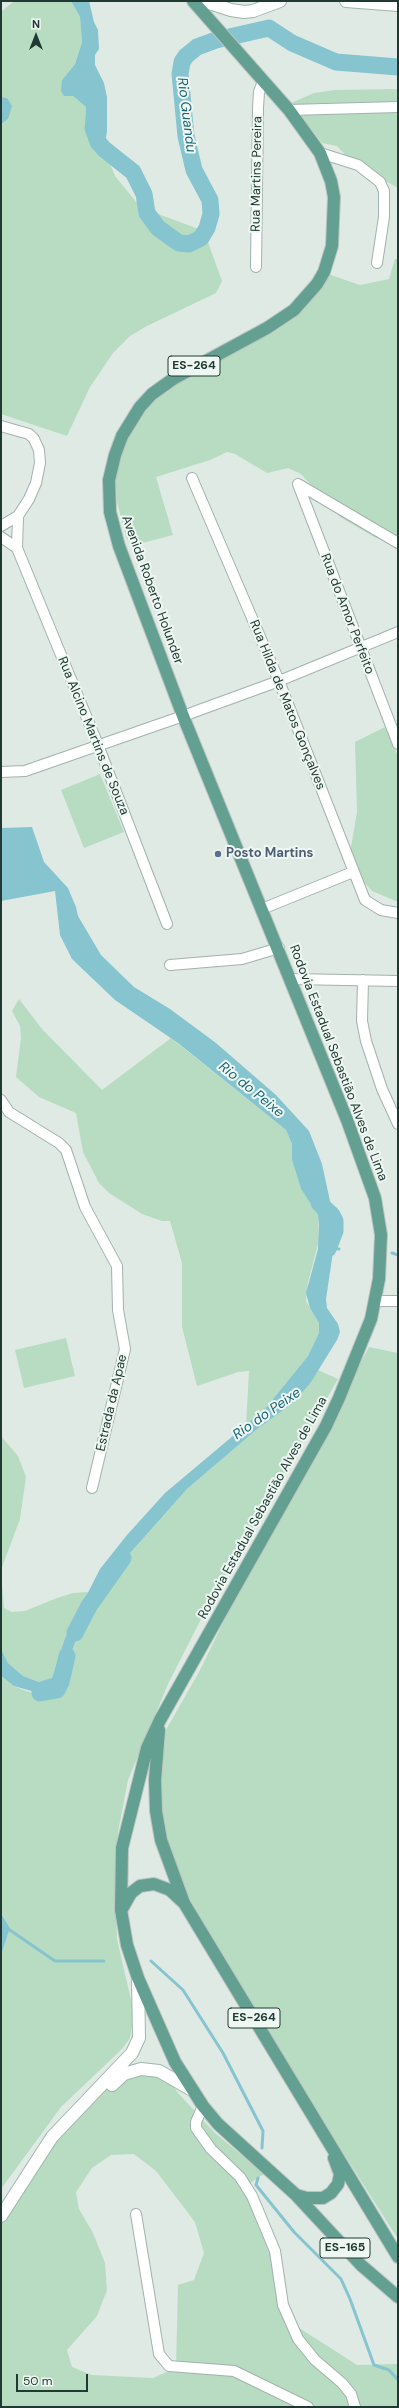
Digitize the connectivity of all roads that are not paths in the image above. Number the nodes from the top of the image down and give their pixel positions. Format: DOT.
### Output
graph roads {
  1 [pos="194,1"];
  2 [pos="203,1"];
  3 [pos="280,1"];
  4 [pos="346,1"];
  5 [pos="398,5"];
  6 [pos="263,81"];
  7 [pos="398,107"];
  8 [pos="289,110"];
  9 [pos="320,152"];
  10 [pos="377,263"];
  11 [pos="256,267"];
  12 [pos="1,426"];
  13 [pos="192,478"];
  14 [pos="18,516"];
  15 [pos="1,526"];
  16 [pos="1,537"];
  17 [pos="398,543"];
  18 [pos="17,548"];
  19 [pos="398,632"];
  20 [pos="360,648"];
  21 [pos="279,681"];
  22 [pos="183,716"];
  23 [pos="398,744"];
  24 [pos="98,745"];
  25 [pos="1,772"];
  26 [pos="353,872"];
  27 [pos="262,909"];
  28 [pos="398,913"];
  29 [pos="167,924"];
  30 [pos="279,948"];
  31 [pos="170,965"];
  32 [pos="292,979"];
  33 [pos="363,980"];
  34 [pos="398,981"];
  35 [pos="1,1100"];
  36 [pos="398,1124"];
  37 [pos="376,1301"];
  38 [pos="398,1302"];
  39 [pos="92,1488"];
  40 [pos="160,1720"];
  41 [pos="184,1903"];
  42 [pos="121,1910"];
  43 [pos="138,1978"];
  44 [pos="192,2090"];
  45 [pos="203,2106"];
  46 [pos="325,2133"];
  47 [pos="52,2137"];
  48 [pos="295,2194"];
  49 [pos="136,2214"];
  50 [pos="1,2216"];
  51 [pos="398,2257"];
  52 [pos="398,2297"];
  53 [pos="308,2407"];
  54 [pos="355,2407"];
  1 -- 6 [label="main road, Avenida Roberto Holunder / ES-264"];
  2 -- 3 [label="main road"];
  4 -- 5 [label="main road"];
  6 -- 8 [label="main road, Avenida Roberto Holunder / ES-264"];
  6 -- 11 [label="street, Rua Martins Pereira"];
  7 -- 8 [label="street"];
  8 -- 9 [label="main road, Avenida Roberto Holunder / ES-264"];
  9 -- 10 [label="street"];
  9 -- 22 [label="main road, Avenida Roberto Holunder / ES-264"];
  12 -- 14 [label="street, Rua Alcino Martins de Souza"];
  13 -- 21 [label="street, Rua Hilda de Matos Gonçalves"];
  14 -- 15 [label="street"];
  14 -- 18 [label="street, Rua Alcino Martins de Souza"];
  16 -- 18 [label="street"];
  17 -- 20 [label="street, Rua do Amor Perfeito"];
  18 -- 24 [label="street, Rua Alcino Martins de Souza"];
  19 -- 20 [label="street"];
  20 -- 21 [label="street"];
  20 -- 23 [label="street, Rua do Amor Perfeito"];
  21 -- 22 [label="street"];
  21 -- 26 [label="street, Rua Hilda de Matos Gonçalves"];
  22 -- 24 [label="street"];
  22 -- 27 [label="main road, Rodovia Estadual Sebastião Alves de Lima / ES-264"];
  24 -- 25 [label="street"];
  24 -- 29 [label="street, Rua Alcino Martins de Souza"];
  26 -- 27 [label="street"];
  26 -- 28 [label="street, Rua Hilda de Matos Gonçalves"];
  27 -- 30 [label="main road, Rodovia Estadual Sebastião Alves de Lima / ES-264"];
  30 -- 31 [label="street"];
  30 -- 32 [label="main road, Rodovia Estadual Sebastião Alves de Lima / ES-264"];
  32 -- 33 [label="street"];
  32 -- 37 [label="main road, Rodovia Estadual Sebastião Alves de Lima / ES-264"];
  33 -- 34 [label="street"];
  33 -- 36 [label="street"];
  35 -- 39 [label="street, Estrada da Apae"];
  37 -- 38 [label="street"];
  37 -- 40 [label="main road, Rodovia Estadual Sebastião Alves de Lima / ES-264"];
  40 -- 41 [label="main road, Rodovia Estadual Sebastião Alves de Lima / ES-264"];
  40 -- 42 [label="main road, Rodovia Estadual Sebastião Alves de Lima / ES-264"];
  41 -- 42 [label="main road"];
  41 -- 46 [label="main road, Rodovia Estadual Sebastião Alves de Lima / ES-264"];
  42 -- 43 [label="main road, Rodovia Estadual Sebastião Alves de Lima / ES-264"];
  43 -- 44 [label="main road, Rodovia Estadual Sebastião Alves de Lima / ES-264"];
  43 -- 47 [label="main road"];
  44 -- 45 [label="main road, Rodovia Estadual Sebastião Alves de Lima / ES-264"];
  44 -- 47 [label="main road"];
  45 -- 48 [label="main road, Rodovia Estadual Sebastião Alves de Lima / ES-264"];
  45 -- 54 [label="street"];
  46 -- 48 [label="main road"];
  46 -- 51 [label="main road, Rodovia Estadual Sebastião Alves de Lima / ES-165"];
  47 -- 50 [label="main road"];
  48 -- 52 [label="main road, Rodovia Estadual Sebastião Alves de Lima / ES-165"];
  49 -- 53 [label="street"];
}
